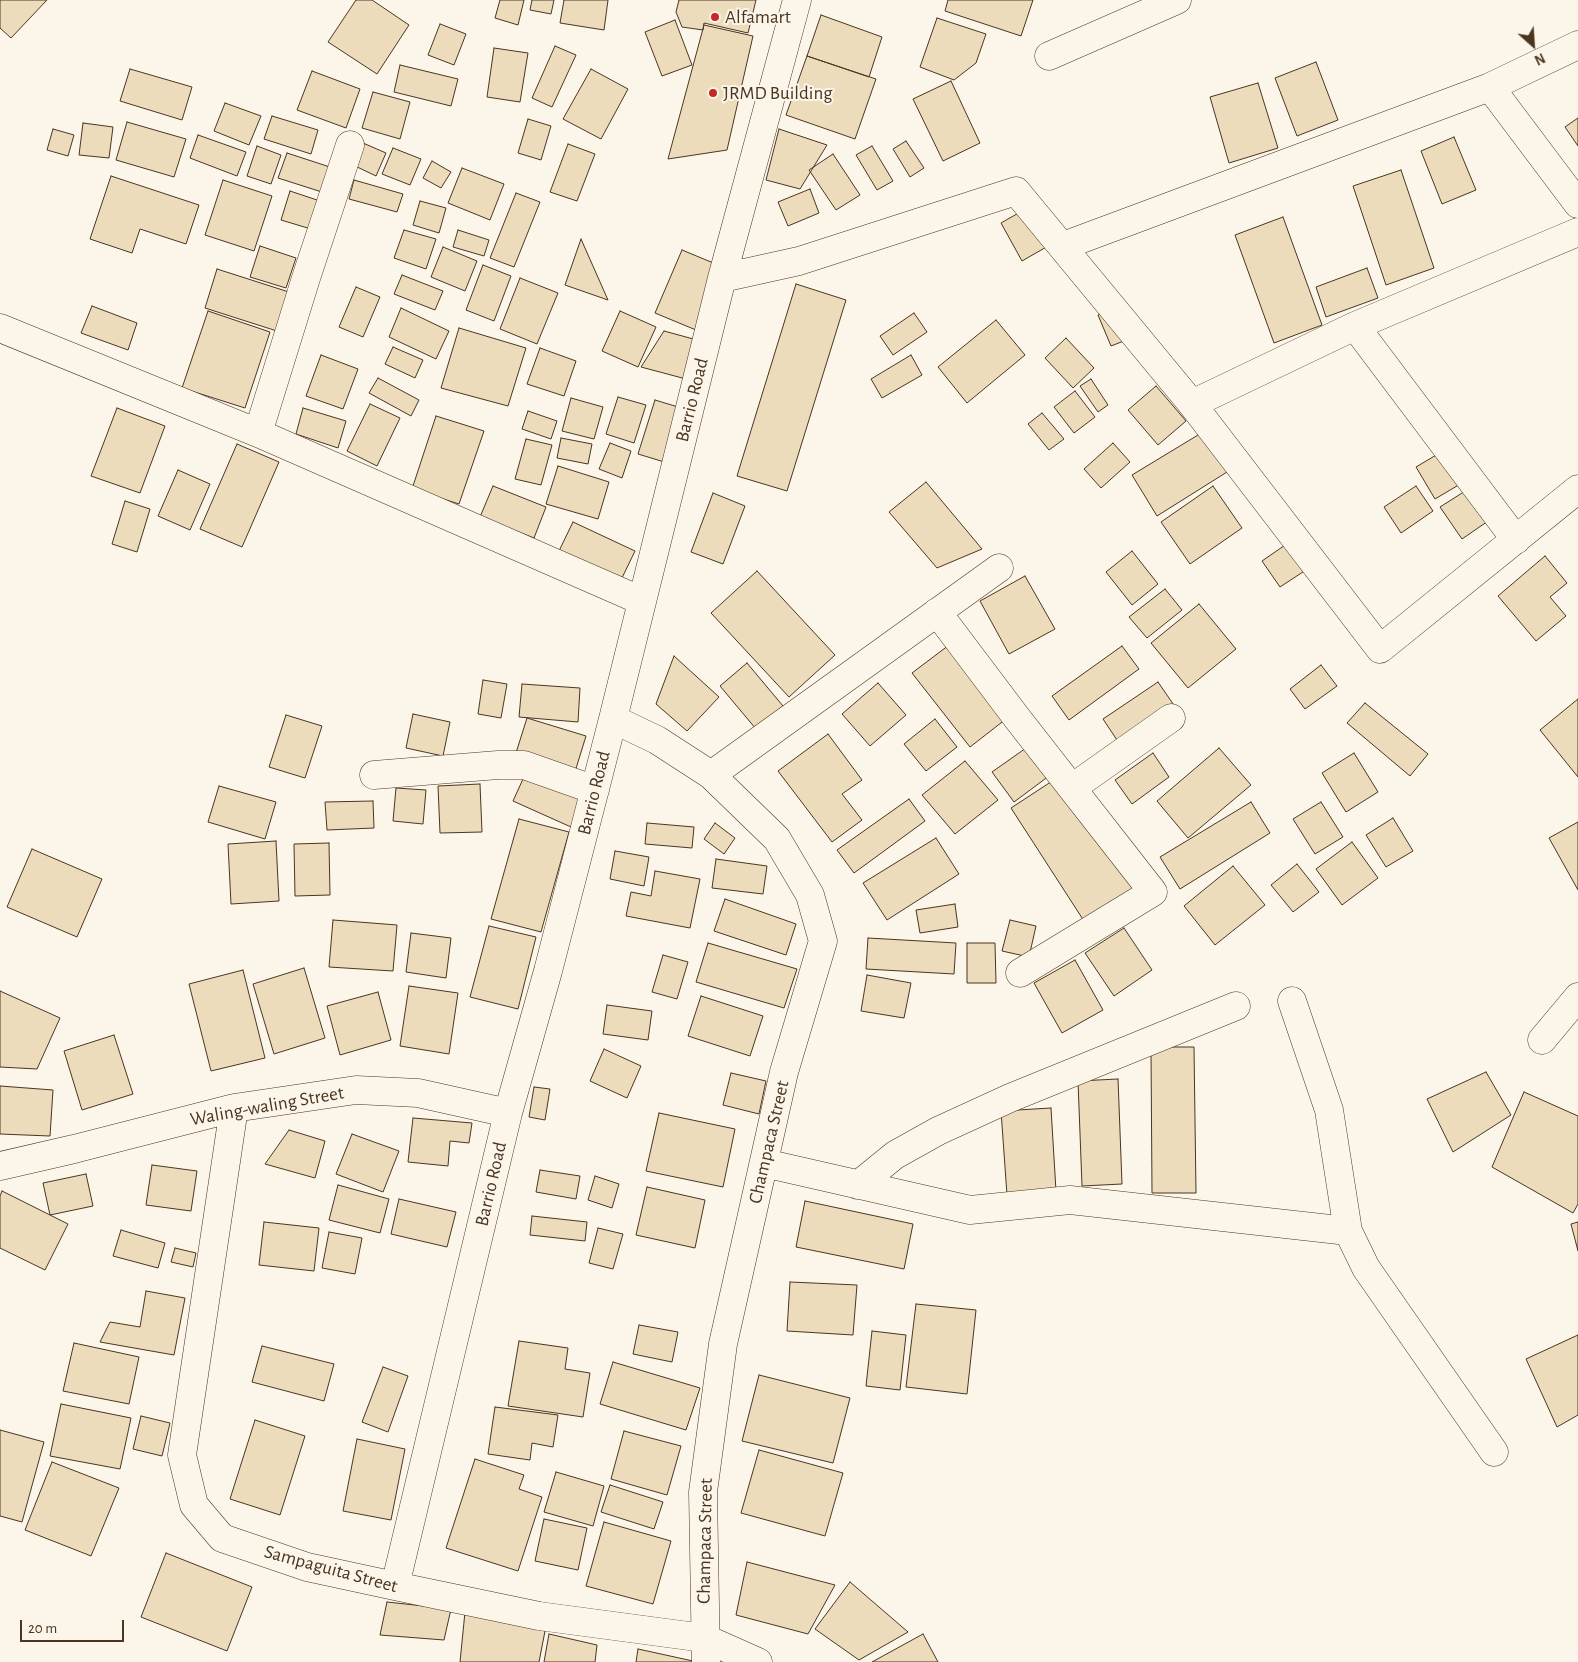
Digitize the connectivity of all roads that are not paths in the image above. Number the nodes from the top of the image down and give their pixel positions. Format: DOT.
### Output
graph roads {
  1 [pos="797,0"];
  2 [pos="1177,0"];
  3 [pos="1578,45"];
  4 [pos="1049,56"];
  5 [pos="1490,87"];
  6 [pos="350,145"];
  7 [pos="1578,204"];
  8 [pos="1578,232"];
  9 [pos="1063,246"];
  10 [pos="722,278"];
  11 [pos="1355,326"];
  12 [pos="0,328"];
  13 [pos="1192,404"];
  14 [pos="258,434"];
  15 [pos="1578,489"];
  16 [pos="1516,540"];
  17 [pos="999,568"];
  18 [pos="642,600"];
  19 [pos="937,612"];
  20 [pos="1170,718"];
  21 [pos="613,719"];
  22 [pos="374,775"];
  23 [pos="711,775"];
  24 [pos="1072,788"];
  25 [pos="595,790"];
  26 [pos="1020,972"];
  27 [pos="1578,997"];
  28 [pos="1292,1002"];
  29 [pos="1236,1006"];
  30 [pos="1542,1040"];
  31 [pos="234,1108"];
  32 [pos="508,1113"];
  33 [pos="764,1164"];
  34 [pos="0,1166"];
  35 [pos="858,1185"];
  36 [pos="1348,1231"];
  37 [pos="1494,1452"];
  38 [pos="395,1586"];
  39 [pos="705,1650"];
  40 [pos="758,1662"];
  1 -- 10 [label="street, Barrio Road"];
  2 -- 4 [label="street"];
  3 -- 5 [label="street"];
  5 -- 7 [label="street"];
  5 -- 9 [label="street"];
  6 -- 14 [label="street"];
  8 -- 11 [label="street"];
  9 -- 10 [label="street"];
  9 -- 13 [label="street"];
  10 -- 18 [label="street, Barrio Road"];
  11 -- 13 [label="street"];
  11 -- 16 [label="street"];
  12 -- 14 [label="street"];
  13 -- 16 [label="street"];
  14 -- 18 [label="street"];
  15 -- 16 [label="street"];
  17 -- 19 [label="street"];
  18 -- 21 [label="street, Barrio Road"];
  19 -- 23 [label="street"];
  19 -- 24 [label="street"];
  20 -- 24 [label="street"];
  21 -- 23 [label="street, Champaca Street"];
  21 -- 25 [label="street, Barrio Road"];
  22 -- 25 [label="street"];
  23 -- 33 [label="street, Champaca Street"];
  24 -- 26 [label="street"];
  25 -- 32 [label="street, Barrio Road"];
  27 -- 30 [label="street"];
  28 -- 36 [label="street"];
  29 -- 35 [label="street"];
  31 -- 32 [label="street, Waling-waling Street"];
  31 -- 34 [label="street, Waling-waling Street"];
  31 -- 38 [label="street, Sampaguita Street"];
  32 -- 38 [label="street, Barrio Road"];
  33 -- 35 [label="street"];
  33 -- 39 [label="street, Champaca Street"];
  35 -- 36 [label="street"];
  36 -- 37 [label="street"];
  38 -- 39 [label="street, Sampaguita Street"];
  39 -- 40 [label="street, Sampaguita Street"];
}
